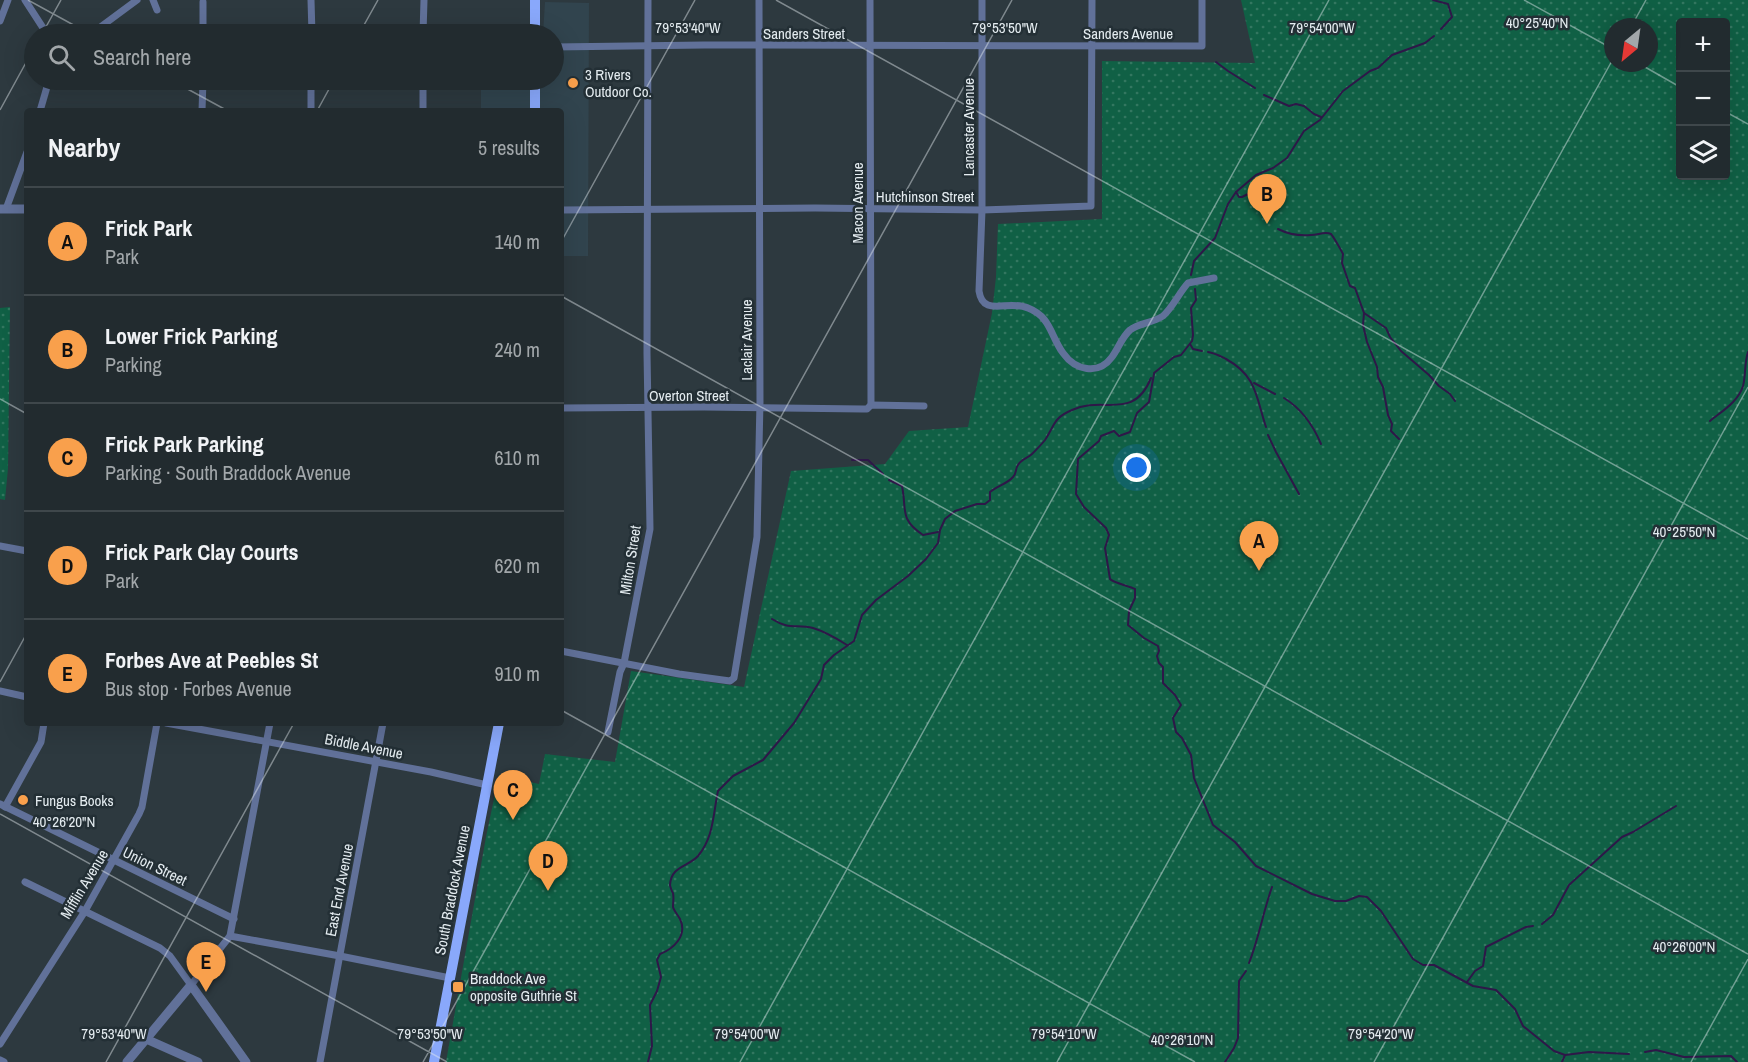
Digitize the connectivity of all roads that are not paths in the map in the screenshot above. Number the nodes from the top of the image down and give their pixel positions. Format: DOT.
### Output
graph roads {
  1 [pos="8,0"];
  2 [pos="25,0"];
  3 [pos="137,0"];
  4 [pos="153,0"];
  5 [pos="311,0"];
  6 [pos="424,0"];
  7 [pos="535,0"];
  8 [pos="648,0"];
  9 [pos="759,0"];
  10 [pos="870,0"];
  11 [pos="982,0"];
  12 [pos="1092,0"];
  13 [pos="1202,0"];
  14 [pos="203,2"];
  15 [pos="158,10"];
  16 [pos="0,21"];
  17 [pos="41,24"];
  18 [pos="105,24"];
  19 [pos="203,24"];
  20 [pos="312,24"];
  21 [pos="423,24"];
  22 [pos="535,24"];
  23 [pos="647,46"];
  24 [pos="760,46"];
  25 [pos="1092,46"];
  26 [pos="564,47"];
  27 [pos="870,47"];
  28 [pos="982,47"];
  29 [pos="46,90"];
  30 [pos="203,90"];
  31 [pos="311,90"];
  32 [pos="423,90"];
  33 [pos="535,90"];
  34 [pos="41,108"];
  35 [pos="202,108"];
  36 [pos="311,108"];
  37 [pos="423,108"];
  38 [pos="535,108"];
  39 [pos="24,159"];
  40 [pos="3,209"];
  41 [pos="24,209"];
  42 [pos="648,209"];
  43 [pos="870,209"];
  44 [pos="564,210"];
  45 [pos="759,210"];
  46 [pos="982,210"];
  47 [pos="1214,278"];
  48 [pos="924,406"];
  49 [pos="564,408"];
  50 [pos="648,409"];
  51 [pos="760,409"];
  52 [pos="868,410"];
  53 [pos="0,546"];
  54 [pos="24,550"];
  55 [pos="564,652"];
  56 [pos="624,663"];
  57 [pos="0,691"];
  58 [pos="24,696"];
  59 [pos="44,726"];
  60 [pos="156,726"];
  61 [pos="182,726"];
  62 [pos="270,726"];
  63 [pos="382,726"];
  64 [pos="497,726"];
  65 [pos="608,732"];
  66 [pos="267,742"];
  67 [pos="376,762"];
  68 [pos="487,785"];
  69 [pos="3,806"];
  70 [pos="114,861"];
  71 [pos="25,882"];
  72 [pos="85,911"];
  73 [pos="234,919"];
  74 [pos="230,936"];
  75 [pos="340,956"];
  76 [pos="450,978"];
  77 [pos="191,985"];
  78 [pos="146,1039"];
  79 [pos="0,1044"];
  80 [pos="127,1062"];
  81 [pos="198,1062"];
  82 [pos="246,1062"];
  83 [pos="320,1062"];
  84 [pos="434,1062"];
  1 -- 16 [label="street"];
  2 -- 17 [label="street"];
  3 -- 18 [label="street"];
  4 -- 15 [label="street"];
  5 -- 20 [label="street"];
  6 -- 21 [label="street"];
  7 -- 22 [label="main road"];
  8 -- 23 [label="street"];
  9 -- 24 [label="street, Laclair Avenue"];
  10 -- 27 [label="street, Macon Avenue"];
  11 -- 28 [label="street, Lancaster Avenue"];
  12 -- 25 [label="street"];
  13 -- 25 [label="street, Sanders Avenue"];
  14 -- 19 [label="street"];
  23 -- 24 [label="street, Sanders Street"];
  23 -- 26 [label="street, Sanders Street"];
  23 -- 42 [label="street"];
  24 -- 27 [label="street, Sanders Street"];
  24 -- 45 [label="street, Laclair Avenue"];
  25 -- 28 [label="street, Sanders Avenue"];
  25 -- 46 [label="street, Hutchinson Street"];
  27 -- 28 [label="street, Sanders Street"];
  27 -- 43 [label="street, Macon Avenue"];
  28 -- 46 [label="street, Lancaster Avenue"];
  29 -- 34 [label="street"];
  30 -- 35 [label="street"];
  31 -- 36 [label="street"];
  32 -- 37 [label="street"];
  33 -- 38 [label="main road"];
  39 -- 40 [label="street"];
  40 -- 41 [label="street"];
  42 -- 44 [label="street, Hutchinson Street"];
  42 -- 45 [label="street, Hutchinson Street"];
  42 -- 50 [label="street, Milton Street"];
  43 -- 45 [label="street, Hutchinson Street"];
  43 -- 46 [label="street, Hutchinson Street"];
  43 -- 52 [label="street, Macon Avenue"];
  45 -- 51 [label="street, Laclair Avenue"];
  46 -- 47 [label="street, Lancaster Avenue"];
  48 -- 52 [label="street, Overton Street"];
  49 -- 50 [label="street, Overton Street"];
  50 -- 51 [label="street, Overton Street"];
  50 -- 56 [label="street, Milton Street"];
  51 -- 52 [label="street, Overton Street"];
  51 -- 56 [label="street, Laclair Avenue"];
  53 -- 54 [label="street"];
  55 -- 56 [label="street"];
  56 -- 65 [label="street, Milton Street"];
  57 -- 58 [label="street"];
  59 -- 69 [label="street"];
  60 -- 70 [label="street, Mifflin Avenue"];
  61 -- 66 [label="street, Biddle Avenue"];
  62 -- 66 [label="street"];
  63 -- 67 [label="street, East End Avenue"];
  64 -- 68 [label="main road, South Braddock Avenue"];
  66 -- 67 [label="street, Biddle Avenue"];
  66 -- 73 [label="street"];
  67 -- 68 [label="street, Biddle Avenue"];
  67 -- 75 [label="street, East End Avenue"];
  68 -- 76 [label="main road, South Braddock Avenue"];
  69 -- 70 [label="street, Union Street"];
  70 -- 72 [label="street, Mifflin Avenue"];
  70 -- 73 [label="street, Union Street"];
  71 -- 72 [label="street"];
  72 -- 77 [label="street"];
  72 -- 79 [label="street, Mifflin Avenue"];
  73 -- 74 [label="street"];
  74 -- 75 [label="street"];
  74 -- 77 [label="street"];
  75 -- 76 [label="street"];
  75 -- 83 [label="street, East End Avenue"];
  76 -- 84 [label="main road, South Braddock Avenue"];
  77 -- 78 [label="street"];
  77 -- 82 [label="street"];
  78 -- 80 [label="street"];
  78 -- 81 [label="street"];
}
